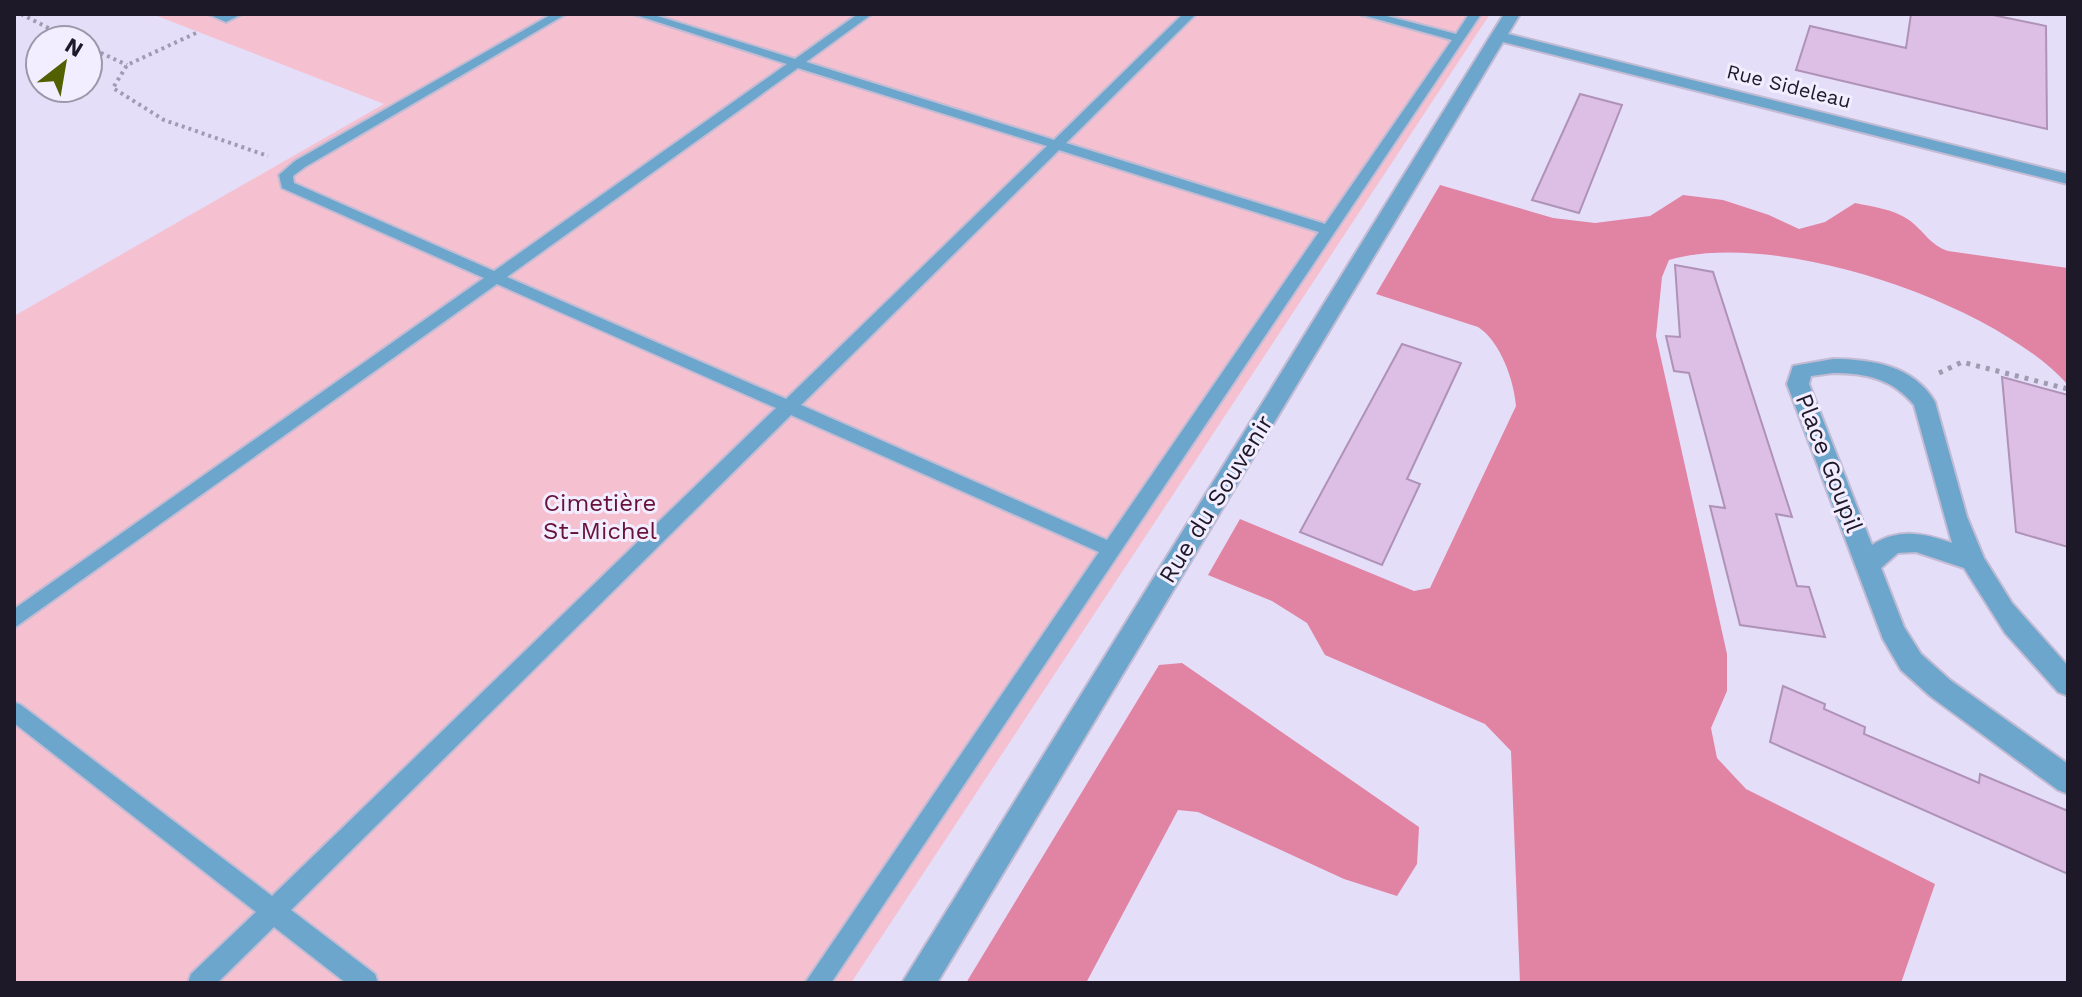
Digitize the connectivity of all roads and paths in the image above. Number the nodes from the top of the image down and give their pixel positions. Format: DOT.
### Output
graph roads {
  1 [pos="21,14"];
  2 [pos="214,14"];
  3 [pos="560,14"];
  4 [pos="639,14"];
  5 [pos="866,14"];
  6 [pos="1190,14"];
  7 [pos="1365,14"];
  8 [pos="1475,14"];
  9 [pos="1512,14"];
  10 [pos="231,16"];
  11 [pos="41,24"];
  12 [pos="1498,36"];
  13 [pos="1459,38"];
  14 [pos="104,54"];
  15 [pos="797,63"];
  16 [pos="127,65"];
  17 [pos="1056,145"];
  18 [pos="300,164"];
  19 [pos="2068,179"];
  20 [pos="1328,230"];
  21 [pos="497,277"];
  22 [pos="1910,385"];
  23 [pos="2068,389"];
  24 [pos="789,407"];
  25 [pos="1112,550"];
  26 [pos="1972,561"];
  27 [pos="1867,566"];
  28 [pos="14,620"];
  29 [pos="2068,684"];
  30 [pos="14,711"];
  31 [pos="2068,781"];
  32 [pos="273,911"];
  33 [pos="200,983"];
  34 [pos="366,983"];
  35 [pos="817,983"];
  36 [pos="918,983"];
  1 -- 11 [label="path"];
  2 -- 10 [label="lane"];
  3 -- 18 [label="lane"];
  4 -- 15 [label="lane"];
  5 -- 15 [label="lane"];
  6 -- 17 [label="lane"];
  7 -- 13 [label="lane"];
  8 -- 13 [label="lane"];
  9 -- 12 [label="street, Rue du Souvenir"];
  10 -- 16 [label="path"];
  12 -- 19 [label="street, Rue Sideleau"];
  12 -- 36 [label="street, Rue du Souvenir"];
  13 -- 20 [label="lane"];
  14 -- 16 [label="path"];
  15 -- 17 [label="lane"];
  15 -- 21 [label="lane"];
  16 -- 18 [label="path"];
  17 -- 20 [label="lane"];
  17 -- 24 [label="lane"];
  18 -- 21 [label="lane"];
  20 -- 25 [label="lane"];
  21 -- 24 [label="lane"];
  21 -- 28 [label="lane"];
  22 -- 23 [label="path"];
  22 -- 26 [label="street"];
  22 -- 27 [label="street, Place Goupil"];
  24 -- 25 [label="lane"];
  24 -- 32 [label="lane"];
  25 -- 35 [label="lane"];
  26 -- 27 [label="street, Place Goupil"];
  26 -- 29 [label="street"];
  27 -- 31 [label="street, Place Goupil"];
  30 -- 32 [label="lane"];
  32 -- 33 [label="lane"];
  32 -- 34 [label="lane"];
}
